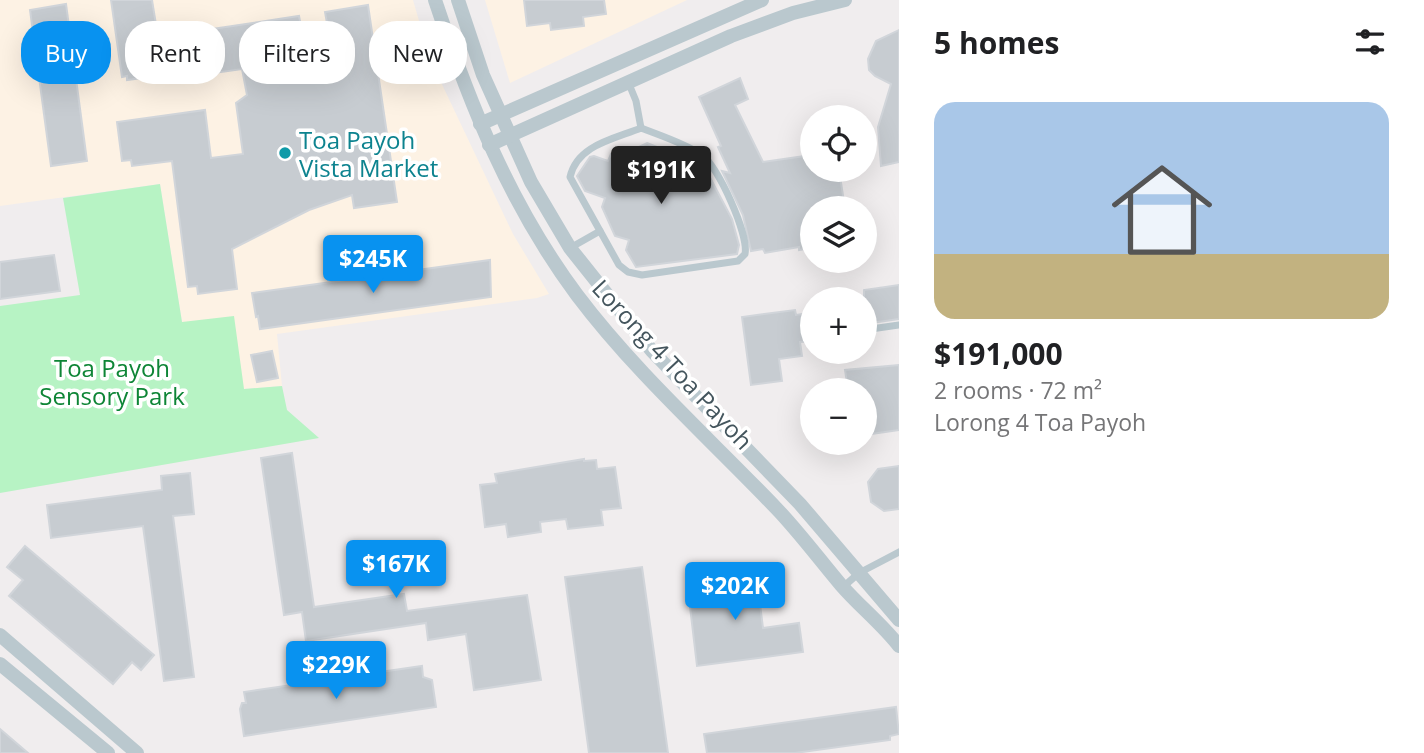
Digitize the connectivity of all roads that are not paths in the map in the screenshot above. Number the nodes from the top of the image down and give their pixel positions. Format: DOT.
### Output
graph roads {
  1 [pos="435,0"];
  2 [pos="458,0"];
  3 [pos="762,0"];
  4 [pos="845,0"];
  5 [pos="629,84"];
  6 [pos="502,115"];
  7 [pos="480,124"];
  8 [pos="641,128"];
  9 [pos="511,135"];
  10 [pos="489,145"];
  11 [pos="600,232"];
  12 [pos="570,248"];
  13 [pos="899,325"];
  14 [pos="877,328"];
  15 [pos="899,552"];
  16 [pos="859,573"];
  17 [pos="842,587"];
  18 [pos="899,620"];
  19 [pos="0,635"];
  20 [pos="899,646"];
  21 [pos="0,664"];
  22 [pos="92,747"];
  23 [pos="108,753"];
  24 [pos="137,753"];
  1 -- 7 [label="street, Lorong 4 Toa Payoh"];
  2 -- 6 [label="street, Lorong 4 Toa Payoh"];
  3 -- 6 [label="street"];
  4 -- 5 [label="street"];
  5 -- 8 [label="lane"];
  5 -- 9 [label="street"];
  6 -- 7 [label="street"];
  6 -- 9 [label="street, Lorong 4 Toa Payoh"];
  7 -- 10 [label="street, Lorong 4 Toa Payoh"];
  8 -- 11 [label="lane"];
  8 -- 11 [label="lane"];
  9 -- 10 [label="street"];
  9 -- 12 [label="street, Lorong 4 Toa Payoh"];
  10 -- 17 [label="street, Lorong 4 Toa Payoh"];
  11 -- 12 [label="lane"];
  12 -- 16 [label="street, Lorong 4 Toa Payoh"];
  13 -- 14 [label="lane"];
  15 -- 16 [label="lane"];
  16 -- 17 [label="lane"];
  16 -- 18 [label="street, Lorong 4 Toa Payoh"];
  17 -- 20 [label="street, Lorong 4 Toa Payoh"];
  19 -- 24 [label="street"];
  21 -- 22 [label="street"];
  22 -- 23 [label="street"];
}
